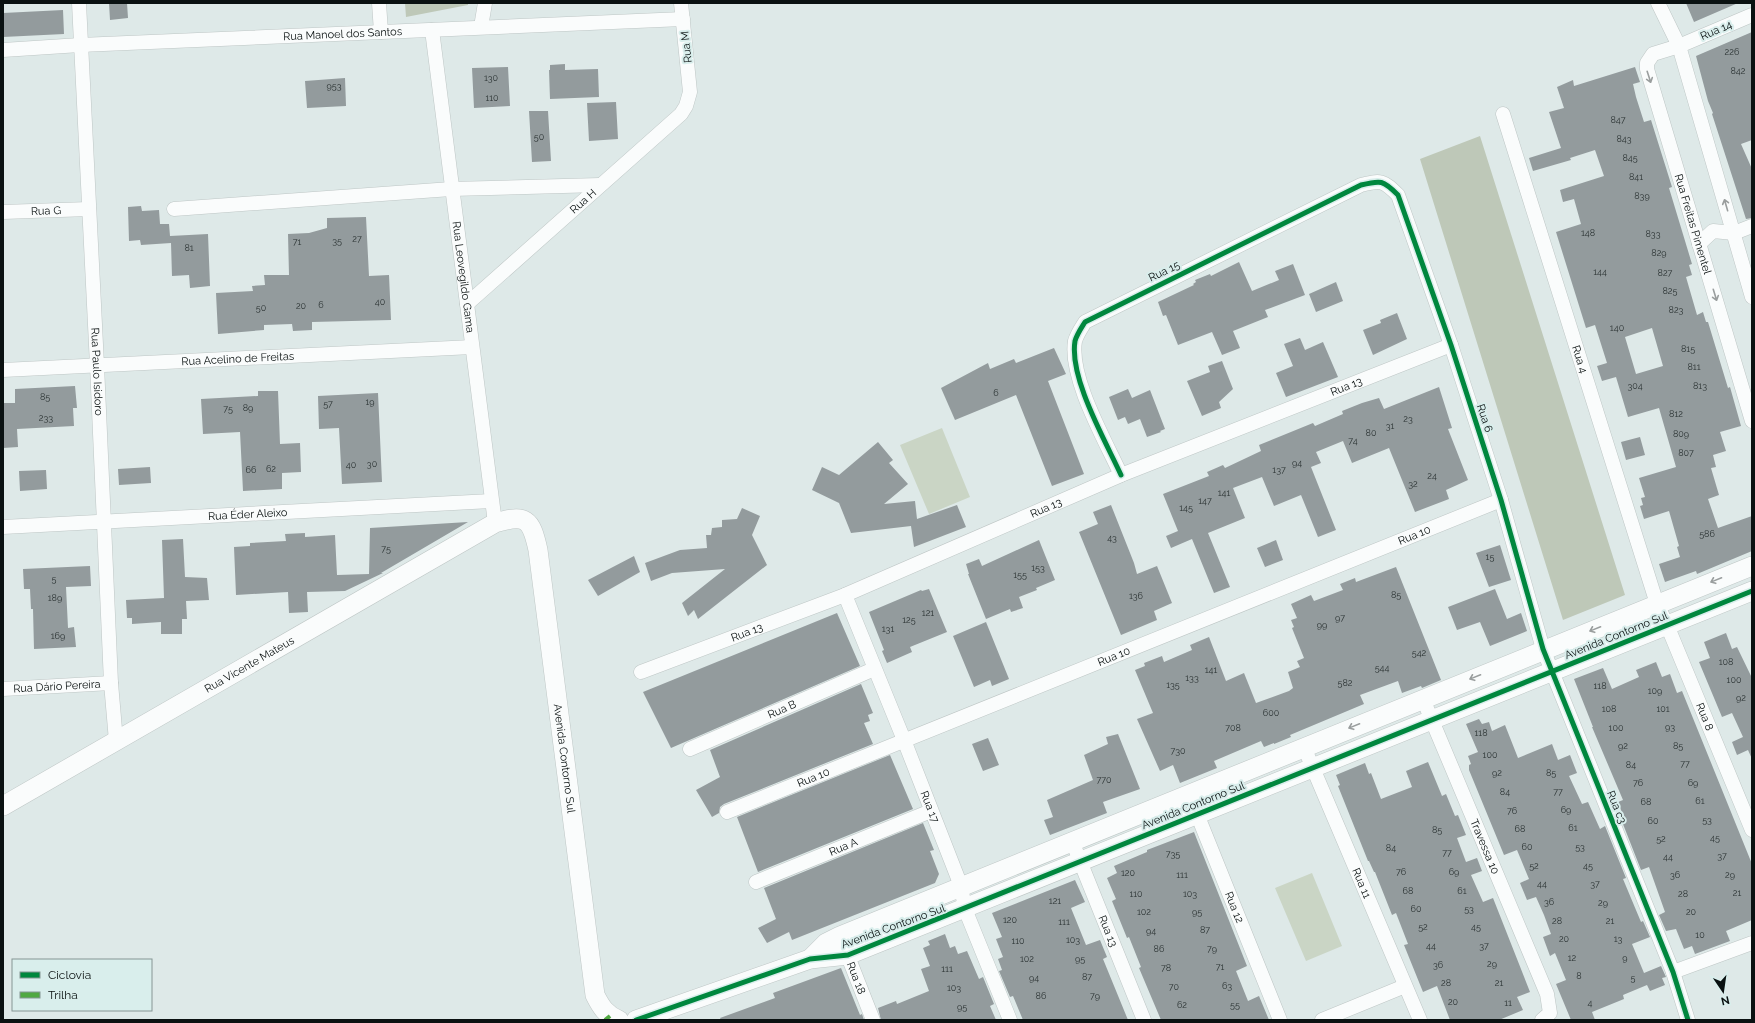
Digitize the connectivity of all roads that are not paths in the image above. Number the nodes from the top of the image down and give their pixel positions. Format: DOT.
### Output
graph roads {
  1 [pos="79,3"];
  2 [pos="380,3"];
  3 [pos="485,3"];
  4 [pos="681,3"];
  5 [pos="1658,3"];
  6 [pos="1752,15"];
  7 [pos="683,19"];
  8 [pos="481,27"];
  9 [pos="432,30"];
  10 [pos="381,32"];
  11 [pos="80,44"];
  12 [pos="1680,46"];
  13 [pos="3,50"];
  14 [pos="690,92"];
  15 [pos="1504,114"];
  16 [pos="600,185"];
  17 [pos="451,189"];
  18 [pos="1398,195"];
  19 [pos="89,209"];
  20 [pos="174,209"];
  21 [pos="3,212"];
  22 [pos="1752,226"];
  23 [pos="1734,233"];
  24 [pos="1700,244"];
  25 [pos="1752,297"];
  26 [pos="467,304"];
  27 [pos="1451,345"];
  28 [pos="472,347"];
  29 [pos="97,364"];
  30 [pos="3,370"];
  31 [pos="1752,421"];
  32 [pos="1122,475"];
  33 [pos="491,500"];
  34 [pos="1501,500"];
  35 [pos="103,520"];
  36 [pos="495,524"];
  37 [pos="3,527"];
  38 [pos="1752,566"];
  39 [pos="1752,591"];
  40 [pos="845,595"];
  41 [pos="1657,604"];
  42 [pos="1667,625"];
  43 [pos="1543,649"];
  44 [pos="874,669"];
  45 [pos="1552,671"];
  46 [pos="641,672"];
  47 [pos="111,683"];
  48 [pos="3,689"];
  49 [pos="1423,699"];
  50 [pos="1432,721"];
  51 [pos="904,740"];
  52 [pos="116,741"];
  53 [pos="1304,747"];
  54 [pos="690,749"];
  55 [pos="1313,768"];
  56 [pos="1189,794"];
  57 [pos="3,806"];
  58 [pos="931,811"];
  59 [pos="727,812"];
  60 [pos="1197,814"];
  61 [pos="1752,830"];
  62 [pos="1072,841"];
  63 [pos="1081,862"];
  64 [pos="756,882"];
  65 [pos="961,886"];
  66 [pos="965,909"];
  67 [pos="840,936"];
  68 [pos="1752,943"];
  69 [pos="848,956"];
  70 [pos="810,959"];
  71 [pos="1673,972"];
  72 [pos="1405,986"];
  73 [pos="619,1020"];
  74 [pos="636,1020"];
  75 [pos="873,1020"];
  76 [pos="1010,1020"];
  77 [pos="1144,1020"];
  78 [pos="1280,1020"];
  79 [pos="1322,1020"];
  80 [pos="1420,1020"];
  81 [pos="1542,1020"];
  82 [pos="1688,1020"];
  1 -- 11 [label="street, Rua Paulo Isidoro"];
  2 -- 10 [label="street"];
  3 -- 8 [label="street"];
  4 -- 7 [label="street, Rua M"];
  5 -- 12 [label="street"];
  6 -- 12 [label="street, Rua 14"];
  7 -- 8 [label="street, Rua Manoel dos Santos"];
  7 -- 14 [label="street, Rua M"];
  8 -- 9 [label="street, Rua Manoel dos Santos"];
  9 -- 10 [label="street, Rua Manoel dos Santos"];
  9 -- 17 [label="street, Rua Leovegildo Gama"];
  10 -- 11 [label="street, Rua Manoel dos Santos"];
  11 -- 13 [label="street, Rua Manoel dos Santos"];
  11 -- 19 [label="street, Rua Paulo Isidoro"];
  23 -- 12 [label="street, one-way"];
  12 -- 24 [label="street, Rua Freitas Pimentel, one-way"];
  14 -- 16 [label="street, Rua H"];
  15 -- 41 [label="street, Rua 4"];
  16 -- 17 [label="street"];
  16 -- 26 [label="street, Rua H"];
  17 -- 20 [label="street"];
  17 -- 26 [label="street, Rua Leovegildo Gama"];
  18 -- 27 [label="street, Rua 6"];
  18 -- 32 [label="street, Rua 15"];
  19 -- 21 [label="street, Rua G"];
  19 -- 29 [label="street, Rua Paulo Isidoro"];
  22 -- 23 [label="street"];
  23 -- 24 [label="street"];
  23 -- 25 [label="street"];
  24 -- 31 [label="street, Rua Freitas Pimentel, one-way"];
  26 -- 28 [label="street, Rua Leovegildo Gama"];
  27 -- 32 [label="street, Rua 13"];
  27 -- 34 [label="street, Rua 6"];
  28 -- 29 [label="street, Rua Acelino de Freitas"];
  28 -- 33 [label="street, Rua Leovegildo Gama"];
  29 -- 30 [label="street, Rua Acelino de Freitas"];
  29 -- 35 [label="street, Rua Paulo Isidoro"];
  32 -- 40 [label="street, Rua 13"];
  33 -- 35 [label="street, Rua Éder Aleixo"];
  33 -- 36 [label="street, Rua Leovegildo Gama"];
  34 -- 43 [label="street, Rua 6"];
  34 -- 51 [label="street, Rua 10"];
  35 -- 37 [label="street, Rua Éder Aleixo"];
  35 -- 47 [label="street, Rua Paulo Isidoro"];
  36 -- 52 [label="street, Rua Vicente Mateus"];
  36 -- 73 [label="street, Avenida Contorno Sul"];
  38 -- 41 [label="street, Avenida Contorno Sul, one-way"];
  39 -- 42 [label="street, Avenida Contorno Sul"];
  40 -- 44 [label="street, Rua 17"];
  40 -- 46 [label="street, Rua 13"];
  41 -- 42 [label="street, Rua 8"];
  41 -- 43 [label="street, Avenida Contorno Sul, one-way"];
  42 -- 45 [label="street, Avenida Contorno Sul"];
  42 -- 61 [label="street, Rua 8"];
  43 -- 45 [label="street, Rua c3"];
  43 -- 49 [label="street, Avenida Contorno Sul, one-way"];
  44 -- 51 [label="street, Rua 17"];
  44 -- 54 [label="street, Rua B"];
  45 -- 50 [label="street, Avenida Contorno Sul"];
  45 -- 71 [label="street, Rua c3"];
  47 -- 48 [label="street, Rua Dário Pereira"];
  47 -- 52 [label="street, Rua Paulo Isidoro"];
  49 -- 50 [label="street, Travessa 10"];
  49 -- 53 [label="street, Avenida Contorno Sul, one-way"];
  50 -- 55 [label="street, Avenida Contorno Sul"];
  50 -- 81 [label="street, Travessa 10"];
  51 -- 58 [label="street, Rua 17"];
  51 -- 59 [label="street, Rua 10"];
  52 -- 57 [label="street, Rua Vicente Mateus"];
  53 -- 55 [label="street, Rua 11"];
  53 -- 56 [label="street, Avenida Contorno Sul"];
  55 -- 60 [label="street, Avenida Contorno Sul"];
  55 -- 72 [label="street, Rua 11"];
  56 -- 60 [label="street, Rua 12"];
  56 -- 62 [label="street, Avenida Contorno Sul"];
  58 -- 64 [label="street, Rua A"];
  58 -- 65 [label="street, Rua 17"];
  60 -- 63 [label="street, Avenida Contorno Sul"];
  60 -- 78 [label="street, Rua 12"];
  62 -- 63 [label="street, Rua 13"];
  62 -- 65 [label="street, Avenida Contorno Sul"];
  63 -- 66 [label="street, Avenida Contorno Sul"];
  63 -- 77 [label="street, Rua 13"];
  65 -- 66 [label="street, Rua 17"];
  65 -- 67 [label="street, Avenida Contorno Sul"];
  66 -- 69 [label="street, Avenida Contorno Sul"];
  66 -- 76 [label="street, Rua 17"];
  67 -- 69 [label="street, Rua 18"];
  67 -- 70 [label="street, Avenida Contorno Sul"];
  68 -- 71 [label="street"];
  69 -- 70 [label="street, Avenida Contorno Sul"];
  69 -- 75 [label="street, Rua 18"];
  70 -- 74 [label="street, Avenida Contorno Sul"];
  71 -- 82 [label="street, Rua c3"];
  72 -- 79 [label="street"];
  72 -- 80 [label="street, Rua 11"];
}
